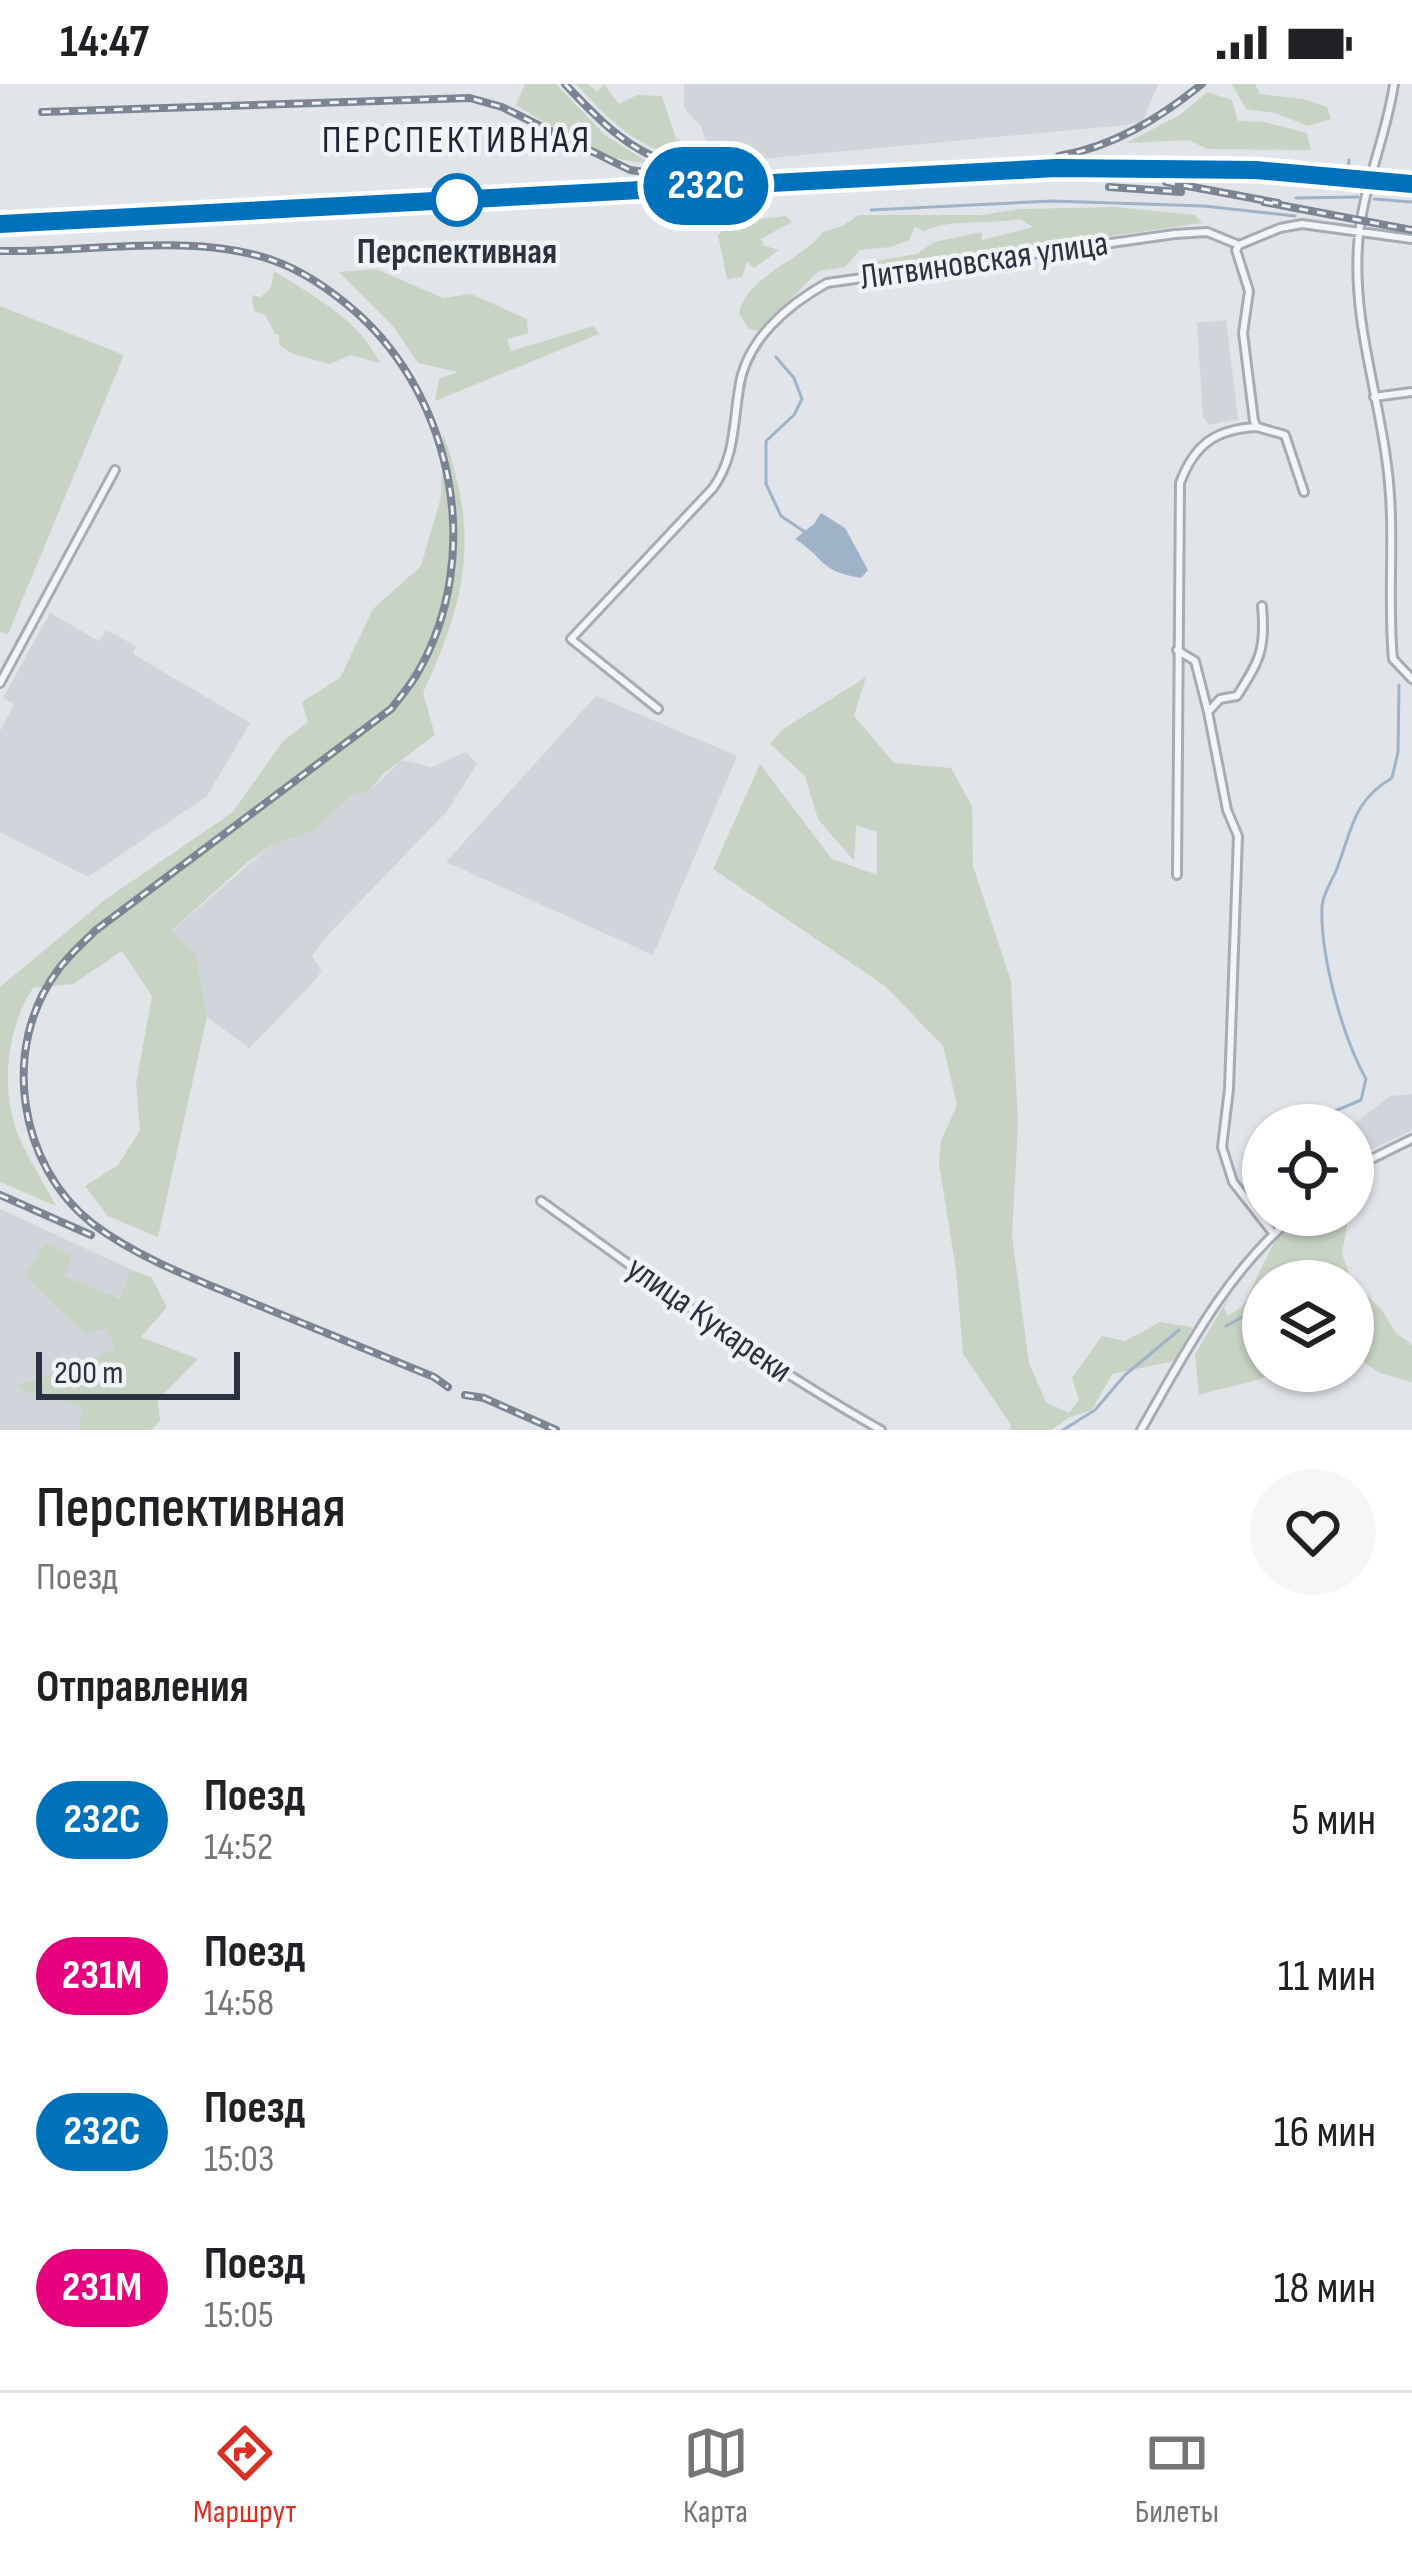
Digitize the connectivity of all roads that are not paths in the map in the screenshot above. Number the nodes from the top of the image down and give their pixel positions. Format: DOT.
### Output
graph roads {
  1 [pos="1394,84"];
  2 [pos="1360,230"];
  3 [pos="1412,239"];
  4 [pos="1239,245"];
  5 [pos="1412,392"];
  6 [pos="1373,397"];
  7 [pos="1257,427"];
  8 [pos="115,470"];
  9 [pos="1304,492"];
  10 [pos="1262,606"];
  11 [pos="1178,650"];
  12 [pos="1412,679"];
  13 [pos="0,682"];
  14 [pos="658,709"];
  15 [pos="1208,712"];
  16 [pos="1177,875"];
  17 [pos="1412,1138"];
  18 [pos="1374,1157"];
  19 [pos="1242,1193"];
  20 [pos="541,1201"];
  21 [pos="1272,1236"];
  22 [pos="881,1430"];
  23 [pos="1141,1430"];
  1 -- 2 [label="street"];
  2 -- 3 [label="street"];
  2 -- 4 [label="street"];
  2 -- 6 [label="street"];
  4 -- 7 [label="street"];
  4 -- 14 [label="street, Литвиновская улица"];
  5 -- 6 [label="street"];
  6 -- 12 [label="street"];
  7 -- 9 [label="street"];
  7 -- 11 [label="street"];
  8 -- 13 [label="street"];
  10 -- 15 [label="street"];
  11 -- 15 [label="street"];
  11 -- 16 [label="street"];
  15 -- 19 [label="street"];
  17 -- 18 [label="street"];
  20 -- 22 [label="street, улица Кукареки"];
  21 -- 23 [label="street"];
}
